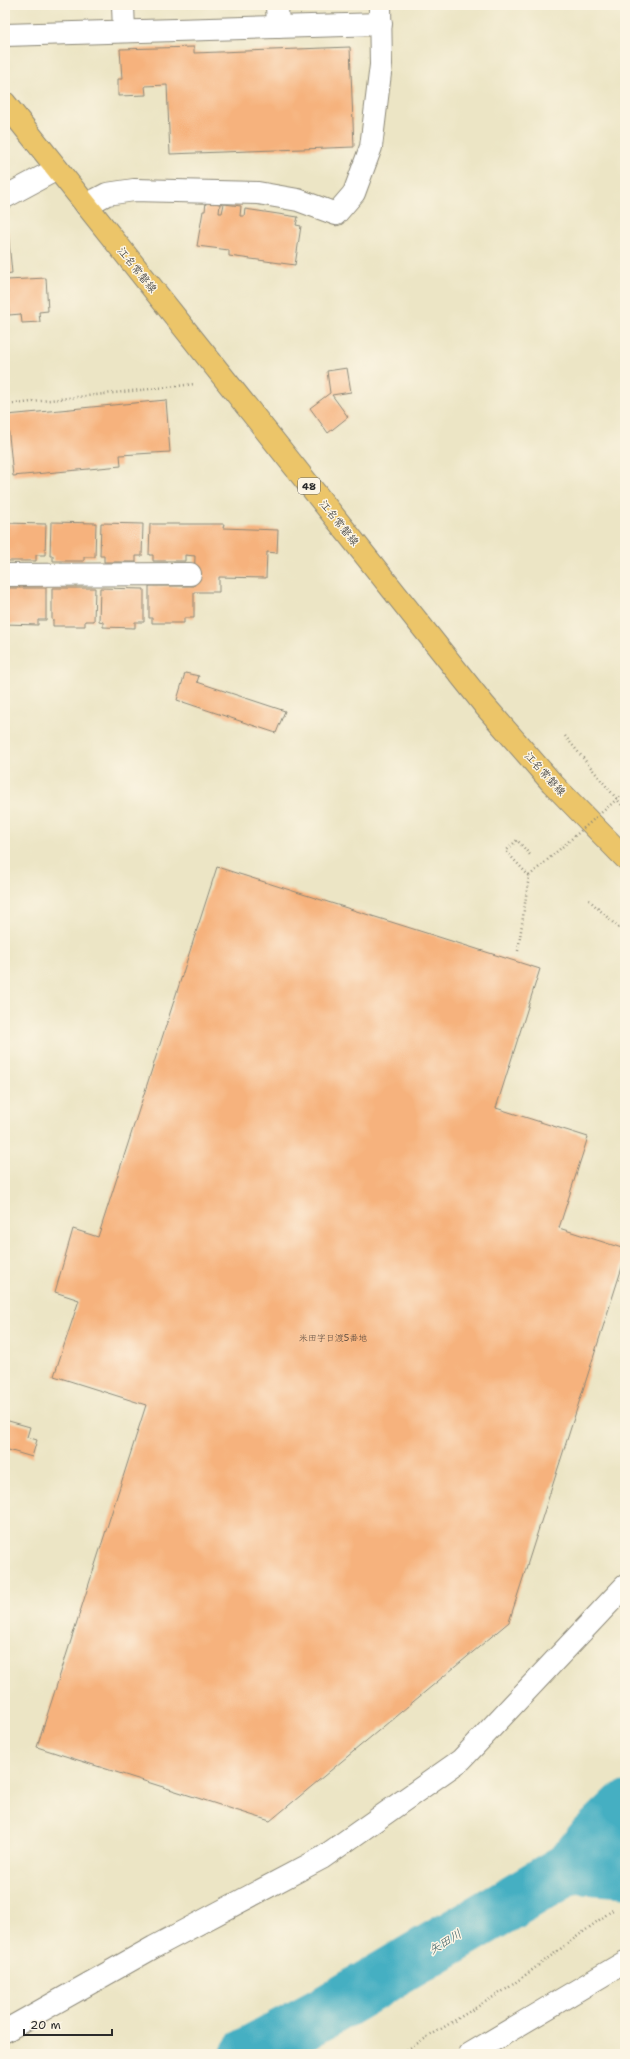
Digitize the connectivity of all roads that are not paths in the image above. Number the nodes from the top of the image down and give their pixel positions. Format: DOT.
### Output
graph roads {
  1 [pos="123,5"];
  2 [pos="277,5"];
  3 [pos="381,14"];
  4 [pos="278,27"];
  5 [pos="124,31"];
  6 [pos="5,35"];
  7 [pos="5,103"];
  8 [pos="57,169"];
  9 [pos="5,197"];
  10 [pos="86,205"];
  11 [pos="190,574"];
  12 [pos="5,575"];
  13 [pos="625,858"];
  14 [pos="625,1586"];
  15 [pos="625,1962"];
  16 [pos="5,2031"];
  17 [pos="470,2054"];
  1 -- 5 [label="street"];
  2 -- 4 [label="street"];
  3 -- 4 [label="street"];
  3 -- 10 [label="street"];
  4 -- 5 [label="street"];
  5 -- 6 [label="street"];
  7 -- 8 [label="main road, 江名常磐線 / 48"];
  8 -- 9 [label="street"];
  8 -- 10 [label="main road, 江名常磐線 / 48"];
  10 -- 13 [label="main road, 江名常磐線 / 48"];
  11 -- 12 [label="street"];
  14 -- 16 [label="street"];
  15 -- 17 [label="street"];
}
